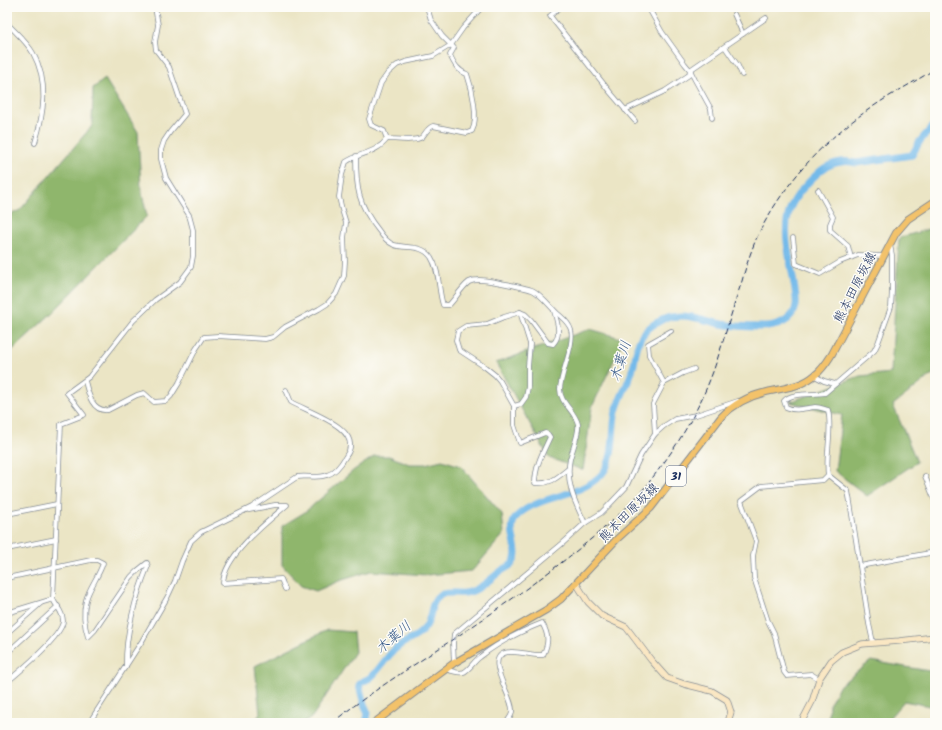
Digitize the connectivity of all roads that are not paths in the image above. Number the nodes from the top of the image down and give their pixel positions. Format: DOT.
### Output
graph roads {
  1 [pos="156,7"];
  2 [pos="427,7"];
  3 [pos="482,7"];
  4 [pos="560,7"];
  5 [pos="648,7"];
  6 [pos="734,14"];
  7 [pos="766,18"];
  8 [pos="7,23"];
  9 [pos="743,34"];
  10 [pos="451,45"];
  11 [pos="725,47"];
  12 [pos="690,70"];
  13 [pos="742,75"];
  14 [pos="625,110"];
  15 [pos="712,118"];
  16 [pos="635,121"];
  17 [pos="387,138"];
  18 [pos="35,143"];
  19 [pos="356,156"];
  20 [pos="818,190"];
  21 [pos="935,201"];
  22 [pos="793,238"];
  23 [pos="889,244"];
  24 [pos="883,256"];
  25 [pos="851,258"];
  26 [pos="554,310"];
  27 [pos="520,312"];
  28 [pos="671,331"];
  29 [pos="694,369"];
  30 [pos="815,376"];
  31 [pos="85,381"];
  32 [pos="664,383"];
  33 [pos="835,384"];
  34 [pos="286,390"];
  35 [pos="747,398"];
  36 [pos="514,406"];
  37 [pos="655,434"];
  38 [pos="568,469"];
  39 [pos="828,475"];
  40 [pos="925,476"];
  41 [pos="935,501"];
  42 [pos="57,504"];
  43 [pos="245,510"];
  44 [pos="7,514"];
  45 [pos="585,523"];
  46 [pos="56,539"];
  47 [pos="7,549"];
  48 [pos="935,552"];
  49 [pos="860,566"];
  50 [pos="55,568"];
  51 [pos="7,578"];
  52 [pos="576,584"];
  53 [pos="285,589"];
  54 [pos="54,599"];
  55 [pos="43,602"];
  56 [pos="58,606"];
  57 [pos="7,613"];
  58 [pos="7,633"];
  59 [pos="935,637"];
  60 [pos="874,642"];
  61 [pos="7,653"];
  62 [pos="454,663"];
  63 [pos="126,666"];
  64 [pos="446,669"];
  65 [pos="819,679"];
  66 [pos="7,682"];
  67 [pos="89,723"];
  68 [pos="374,723"];
  69 [pos="506,723"];
  70 [pos="726,723"];
  71 [pos="801,723"];
  1 -- 31 [label="street"];
  2 -- 10 [label="street"];
  3 -- 10 [label="street"];
  4 -- 14 [label="street"];
  5 -- 12 [label="street"];
  6 -- 9 [label="street"];
  7 -- 9 [label="street"];
  8 -- 18 [label="street"];
  9 -- 11 [label="street"];
  10 -- 17 [label="street"];
  10 -- 17 [label="street"];
  11 -- 12 [label="street"];
  11 -- 13 [label="street"];
  12 -- 14 [label="street"];
  12 -- 15 [label="street"];
  14 -- 16 [label="street"];
  17 -- 19 [label="street"];
  19 -- 26 [label="street"];
  19 -- 31 [label="street"];
  20 -- 25 [label="street"];
  21 -- 23 [label="main road, 熊本田原坂線 / 31"];
  22 -- 25 [label="street"];
  23 -- 24 [label="main road, 熊本田原坂線 / 31"];
  23 -- 33 [label="street"];
  24 -- 25 [label="street"];
  24 -- 30 [label="main road, 熊本田原坂線 / 31"];
  26 -- 27 [label="street"];
  26 -- 38 [label="street"];
  27 -- 36 [label="street"];
  27 -- 36 [label="street"];
  28 -- 32 [label="street"];
  29 -- 32 [label="street"];
  30 -- 33 [label="street"];
  30 -- 35 [label="main road, 熊本田原坂線 / 31"];
  31 -- 42 [label="street"];
  32 -- 37 [label="street"];
  33 -- 39 [label="street"];
  34 -- 43 [label="street"];
  35 -- 37 [label="street"];
  35 -- 52 [label="main road, 熊本田原坂線 / 31"];
  36 -- 38 [label="street"];
  37 -- 45 [label="street"];
  38 -- 45 [label="street"];
  39 -- 49 [label="street"];
  39 -- 65 [label="street"];
  40 -- 41 [label="street"];
  42 -- 44 [label="street"];
  42 -- 46 [label="street"];
  43 -- 53 [label="street"];
  43 -- 63 [label="street"];
  45 -- 62 [label="street"];
  46 -- 47 [label="street"];
  46 -- 50 [label="street"];
  48 -- 49 [label="street"];
  49 -- 60 [label="street"];
  50 -- 51 [label="street"];
  50 -- 54 [label="street"];
  50 -- 63 [label="street"];
  52 -- 62 [label="main road, 熊本田原坂線 / 31"];
  52 -- 70 [label="street"];
  54 -- 55 [label="street"];
  54 -- 56 [label="street"];
  55 -- 57 [label="street"];
  55 -- 58 [label="street"];
  56 -- 61 [label="street"];
  56 -- 66 [label="street"];
  59 -- 60 [label="street"];
  60 -- 65 [label="street"];
  62 -- 64 [label="main road, 熊本田原坂線 / 31"];
  63 -- 67 [label="street"];
  64 -- 68 [label="main road, 熊本田原坂線 / 31"];
  64 -- 69 [label="street"];
  65 -- 71 [label="street"];
}
